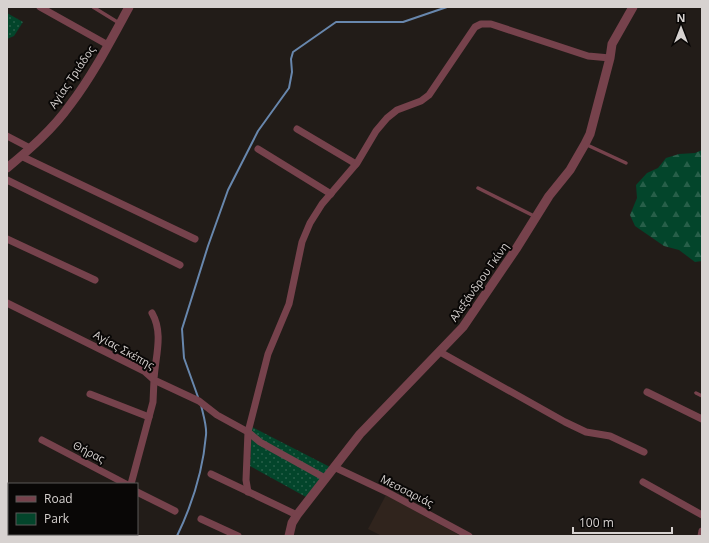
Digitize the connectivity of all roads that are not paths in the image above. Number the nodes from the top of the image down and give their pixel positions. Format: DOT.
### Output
graph roads {
  1 [pos="40,7"];
  2 [pos="93,7"];
  3 [pos="633,7"];
  4 [pos="126,8"];
  5 [pos="120,24"];
  6 [pos="108,45"];
  7 [pos="610,58"];
  8 [pos="297,129"];
  9 [pos="7,136"];
  10 [pos="585,144"];
  11 [pos="30,148"];
  12 [pos="258,149"];
  13 [pos="21,156"];
  14 [pos="626,163"];
  15 [pos="356,164"];
  16 [pos="7,168"];
  17 [pos="7,180"];
  18 [pos="478,188"];
  19 [pos="331,194"];
  20 [pos="536,217"];
  21 [pos="7,239"];
  22 [pos="195,239"];
  23 [pos="180,265"];
  24 [pos="95,280"];
  25 [pos="7,303"];
  26 [pos="152,312"];
  27 [pos="440,352"];
  28 [pos="154,380"];
  29 [pos="647,392"];
  30 [pos="696,393"];
  31 [pos="90,394"];
  32 [pos="702,396"];
  33 [pos="149,418"];
  34 [pos="702,418"];
  35 [pos="248,432"];
  36 [pos="42,440"];
  37 [pos="644,452"];
  38 [pos="334,467"];
  39 [pos="211,474"];
  40 [pos="324,478"];
  41 [pos="643,482"];
  42 [pos="124,483"];
  43 [pos="131,483"];
  44 [pos="138,492"];
  45 [pos="248,492"];
  46 [pos="175,511"];
  47 [pos="297,515"];
  48 [pos="702,515"];
  49 [pos="201,519"];
  50 [pos="702,531"];
  51 [pos="238,536"];
  52 [pos="289,536"];
  53 [pos="469,536"];
  54 [pos="701,536"];
  1 -- 6 [label="street"];
  2 -- 5 [label="lane"];
  3 -- 7 [label="street, Αλεξάνδρου Γκίνη"];
  4 -- 5 [label="street, Αγίας Τριάδος"];
  5 -- 6 [label="street, Αγίας Τριάδος"];
  6 -- 11 [label="street, Αγίας Τριάδος"];
  7 -- 10 [label="street, Αλεξάνδρου Γκίνη"];
  7 -- 15 [label="street"];
  8 -- 15 [label="street"];
  9 -- 11 [label="street"];
  10 -- 14 [label="lane"];
  10 -- 20 [label="street, Αλεξάνδρου Γκίνη"];
  11 -- 13 [label="street, Αγίας Τριάδος"];
  12 -- 19 [label="street"];
  13 -- 16 [label="street, Αγίας Τριάδος"];
  13 -- 22 [label="street"];
  15 -- 19 [label="street"];
  17 -- 23 [label="street"];
  18 -- 20 [label="lane"];
  19 -- 35 [label="street"];
  20 -- 27 [label="street, Αλεξάνδρου Γκίνη"];
  21 -- 24 [label="street"];
  25 -- 28 [label="street, Αγίας Σκέπης"];
  26 -- 28 [label="street"];
  27 -- 37 [label="street"];
  27 -- 38 [label="street, Αλεξάνδρου Γκίνη"];
  28 -- 33 [label="street, Αγίας Σκέπης"];
  28 -- 35 [label="street"];
  29 -- 34 [label="street"];
  30 -- 32 [label="lane"];
  31 -- 33 [label="street"];
  33 -- 43 [label="street, Αγίας Σκέπης"];
  35 -- 40 [label="street"];
  35 -- 45 [label="street"];
  36 -- 42 [label="street, Θήρας"];
  38 -- 40 [label="street, Αλεξάνδρου Γκίνη"];
  38 -- 53 [label="street, Μεσσαριάς"];
  39 -- 45 [label="street"];
  40 -- 47 [label="street, Αλεξάνδρου Γκίνη"];
  41 -- 48 [label="street"];
  44 -- 46 [label="street"];
  45 -- 47 [label="street"];
  47 -- 52 [label="street, Αλεξάνδρου Γκίνη"];
  49 -- 51 [label="street"];
  50 -- 54 [label="street"];
}
